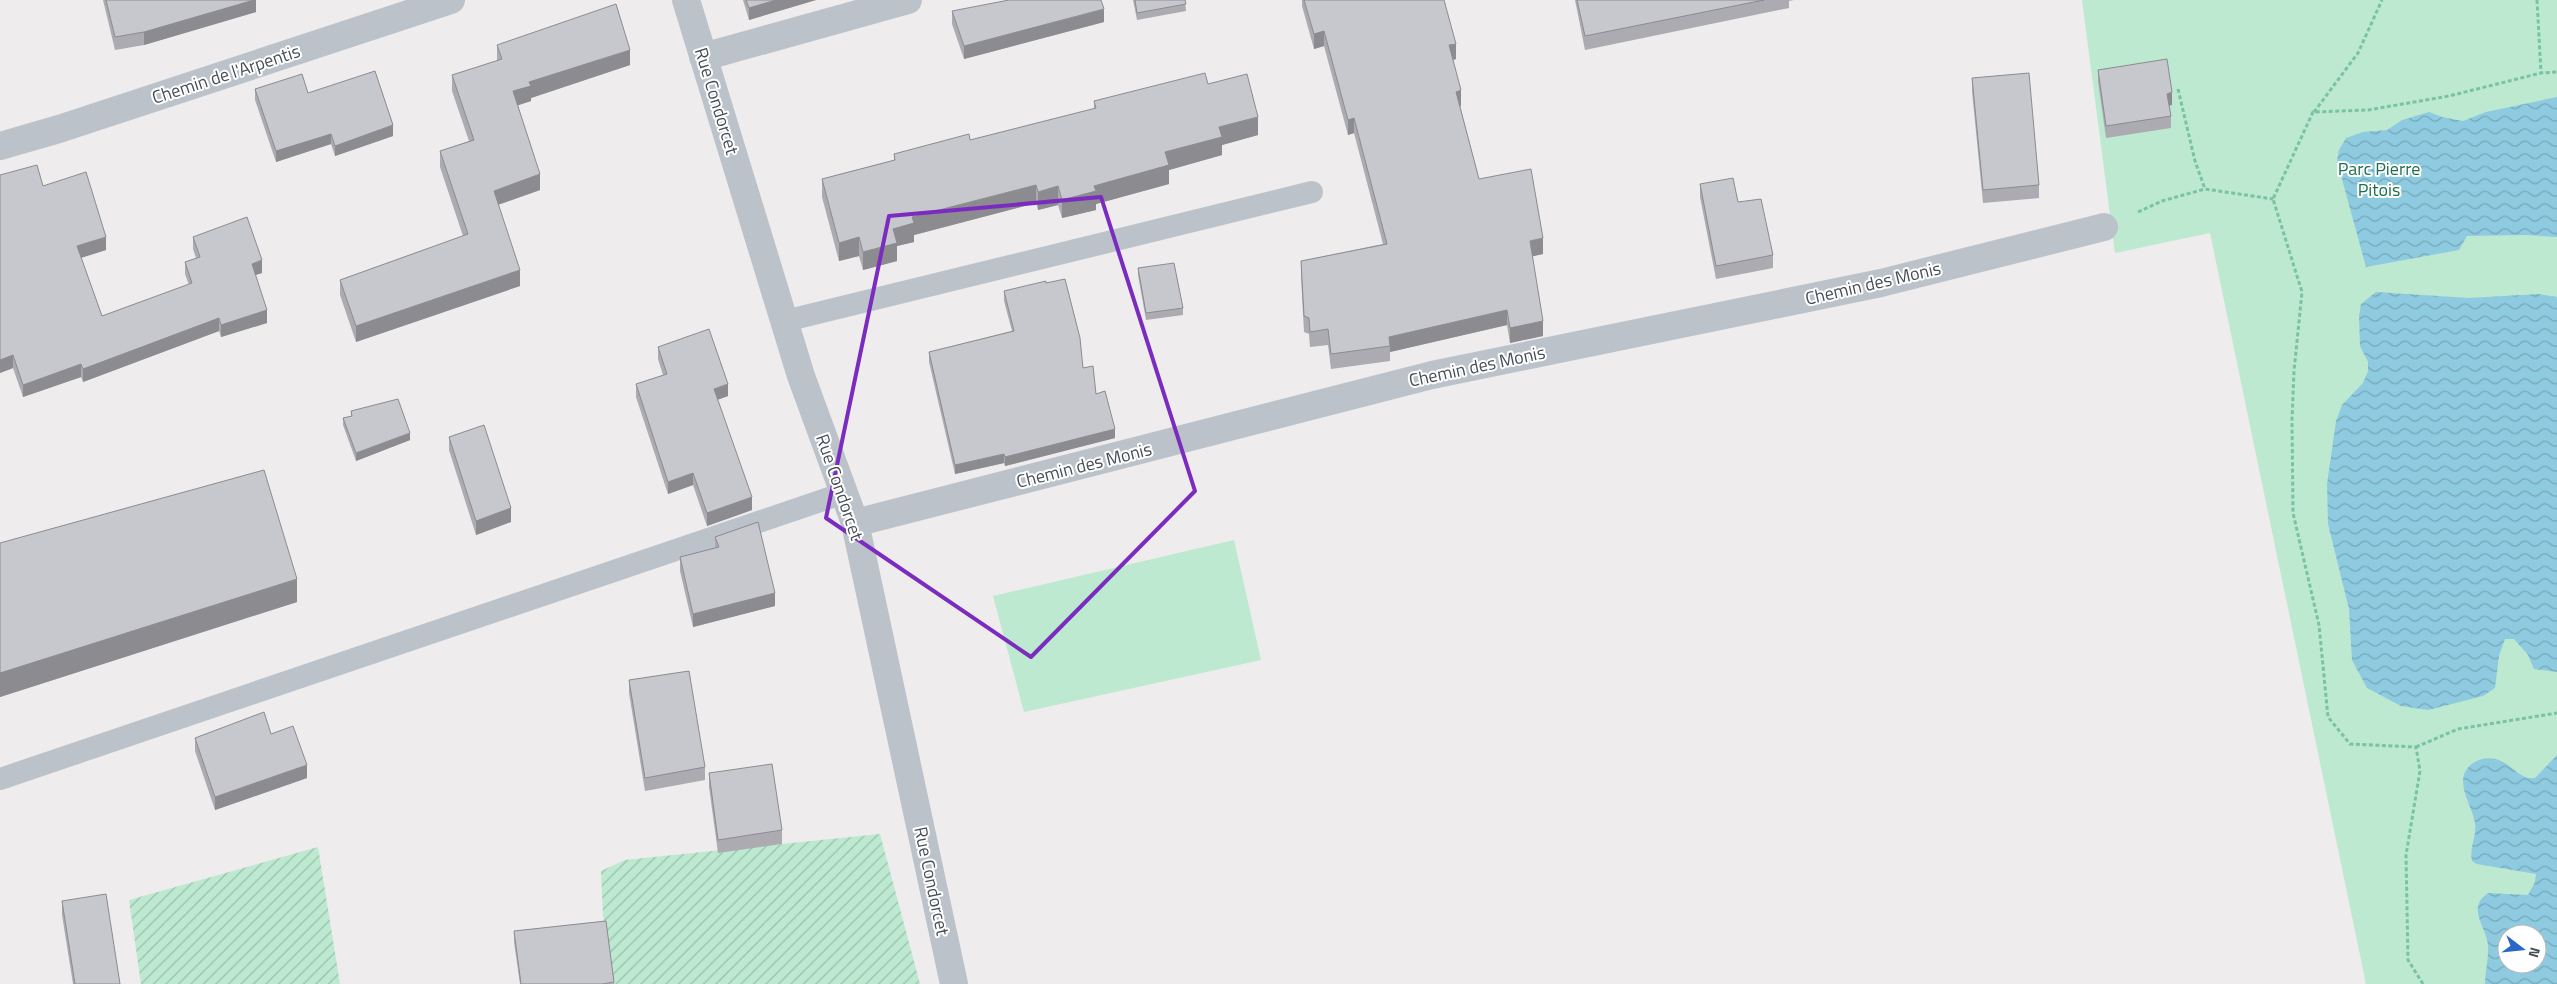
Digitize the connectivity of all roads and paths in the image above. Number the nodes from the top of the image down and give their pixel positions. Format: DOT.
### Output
graph roads {
  1 [pos="451,0"];
  2 [pos="686,0"];
  3 [pos="908,0"];
  4 [pos="2382,0"];
  5 [pos="2537,0"];
  6 [pos="703,57"];
  7 [pos="2557,72"];
  8 [pos="2541,73"];
  9 [pos="2178,89"];
  10 [pos="2313,112"];
  11 [pos="0,146"];
  12 [pos="2205,188"];
  13 [pos="1312,192"];
  14 [pos="2272,199"];
  15 [pos="2104,227"];
  16 [pos="784,321"];
  17 [pos="844,493"];
  18 [pos="855,523"];
  19 [pos="2556,713"];
  20 [pos="2416,747"];
  21 [pos="0,780"];
  22 [pos="954,984"];
  23 [pos="2423,984"];
  1 -- 11 [label="street, Chemin de l'Arpentis"];
  2 -- 6 [label="street, Rue Condorcet"];
  3 -- 6 [label="street"];
  4 -- 10 [label="path"];
  5 -- 8 [label="path"];
  6 -- 16 [label="street, Rue Condorcet"];
  7 -- 8 [label="path"];
  8 -- 10 [label="path"];
  9 -- 12 [label="path"];
  10 -- 14 [label="path"];
  12 -- 14 [label="path"];
  12 -- 15 [label="path"];
  13 -- 16 [label="lane"];
  14 -- 20 [label="path"];
  15 -- 18 [label="street, Chemin des Monis"];
  16 -- 17 [label="street, Rue Condorcet"];
  17 -- 18 [label="street, Rue Condorcet"];
  17 -- 21 [label="lane"];
  18 -- 22 [label="street, Rue Condorcet"];
  19 -- 20 [label="path"];
  20 -- 23 [label="path"];
}
